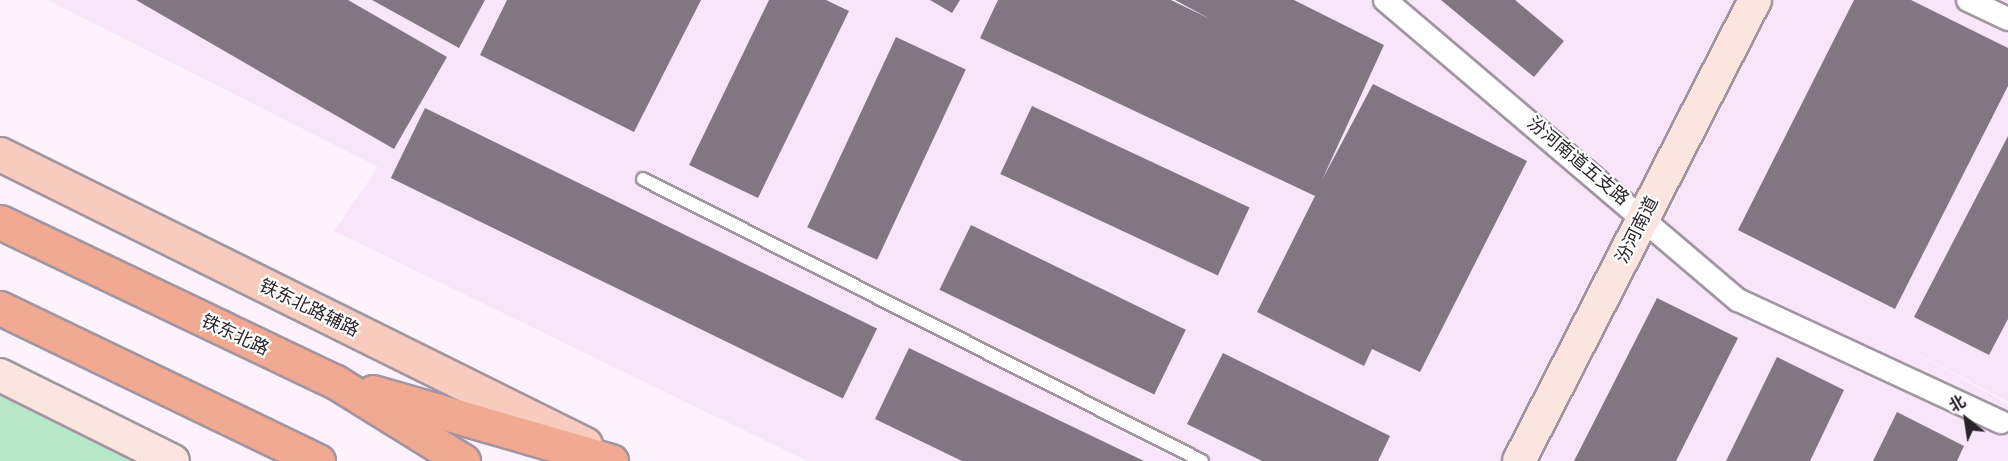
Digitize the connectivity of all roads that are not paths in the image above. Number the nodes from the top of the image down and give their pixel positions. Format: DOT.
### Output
graph roads {
  1 [pos="1385,0"];
  2 [pos="1755,0"];
  3 [pos="1968,0"];
  4 [pos="2008,19"];
  5 [pos="0,154"];
  6 [pos="643,179"];
  7 [pos="1644,216"];
  8 [pos="0,222"];
  9 [pos="0,308"];
  10 [pos="0,375"];
  11 [pos="334,381"];
  12 [pos="2001,422"];
  13 [pos="156,457"];
  14 [pos="307,457"];
  15 [pos="464,461"];
  16 [pos="611,461"];
  17 [pos="619,461"];
  18 [pos="1202,461"];
  19 [pos="1519,461"];
  1 -- 7 [label="street, 汾河南道五支路"];
  2 -- 7 [label="street, 汾河南道"];
  3 -- 4 [label="street"];
  5 -- 17 [label="main road, 铁东北路辅路"];
  6 -- 18 [label="lane"];
  7 -- 12 [label="street, 汾河南道五支路"];
  7 -- 19 [label="street, 汾河南道"];
  8 -- 11 [label="highway, 铁东北路"];
  9 -- 14 [label="highway"];
  10 -- 13 [label="street"];
  11 -- 15 [label="highway, 铁东北路"];
  11 -- 16 [label="highway"];
}
